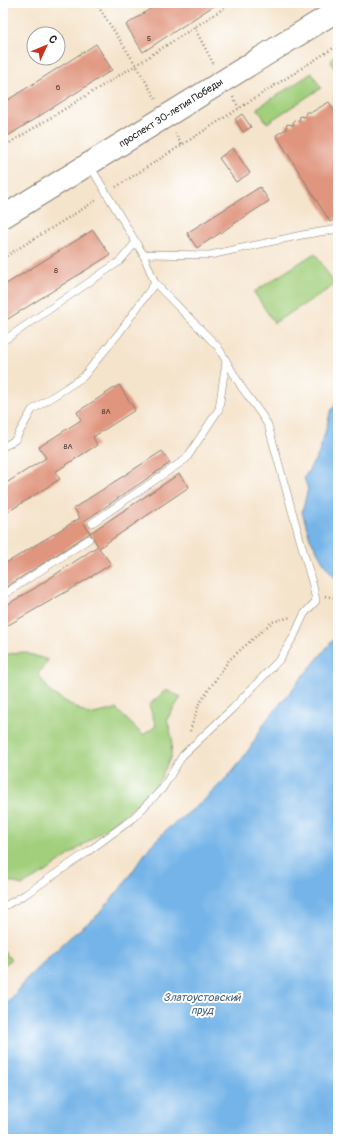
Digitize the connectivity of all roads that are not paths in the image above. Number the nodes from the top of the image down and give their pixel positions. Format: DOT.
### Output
graph roads {
  1 [pos="338,10"];
  2 [pos="89,164"];
  3 [pos="3,217"];
  4 [pos="338,229"];
  5 [pos="136,242"];
  6 [pos="143,254"];
  7 [pos="155,283"];
  8 [pos="3,341"];
  9 [pos="226,360"];
  10 [pos="3,447"];
  11 [pos="92,523"];
  12 [pos="89,539"];
  13 [pos="3,594"];
  14 [pos="3,907"];
  1 -- 2 [label="main road, проспект 30-летия Победы"];
  2 -- 3 [label="main road, проспект 30-летия Победы"];
  2 -- 5 [label="lane"];
  4 -- 6 [label="lane"];
  5 -- 6 [label="lane"];
  5 -- 8 [label="lane"];
  6 -- 7 [label="lane"];
  7 -- 9 [label="lane"];
  7 -- 10 [label="lane"];
  9 -- 11 [label="lane"];
  9 -- 14 [label="lane"];
  12 -- 13 [label="lane"];
}
